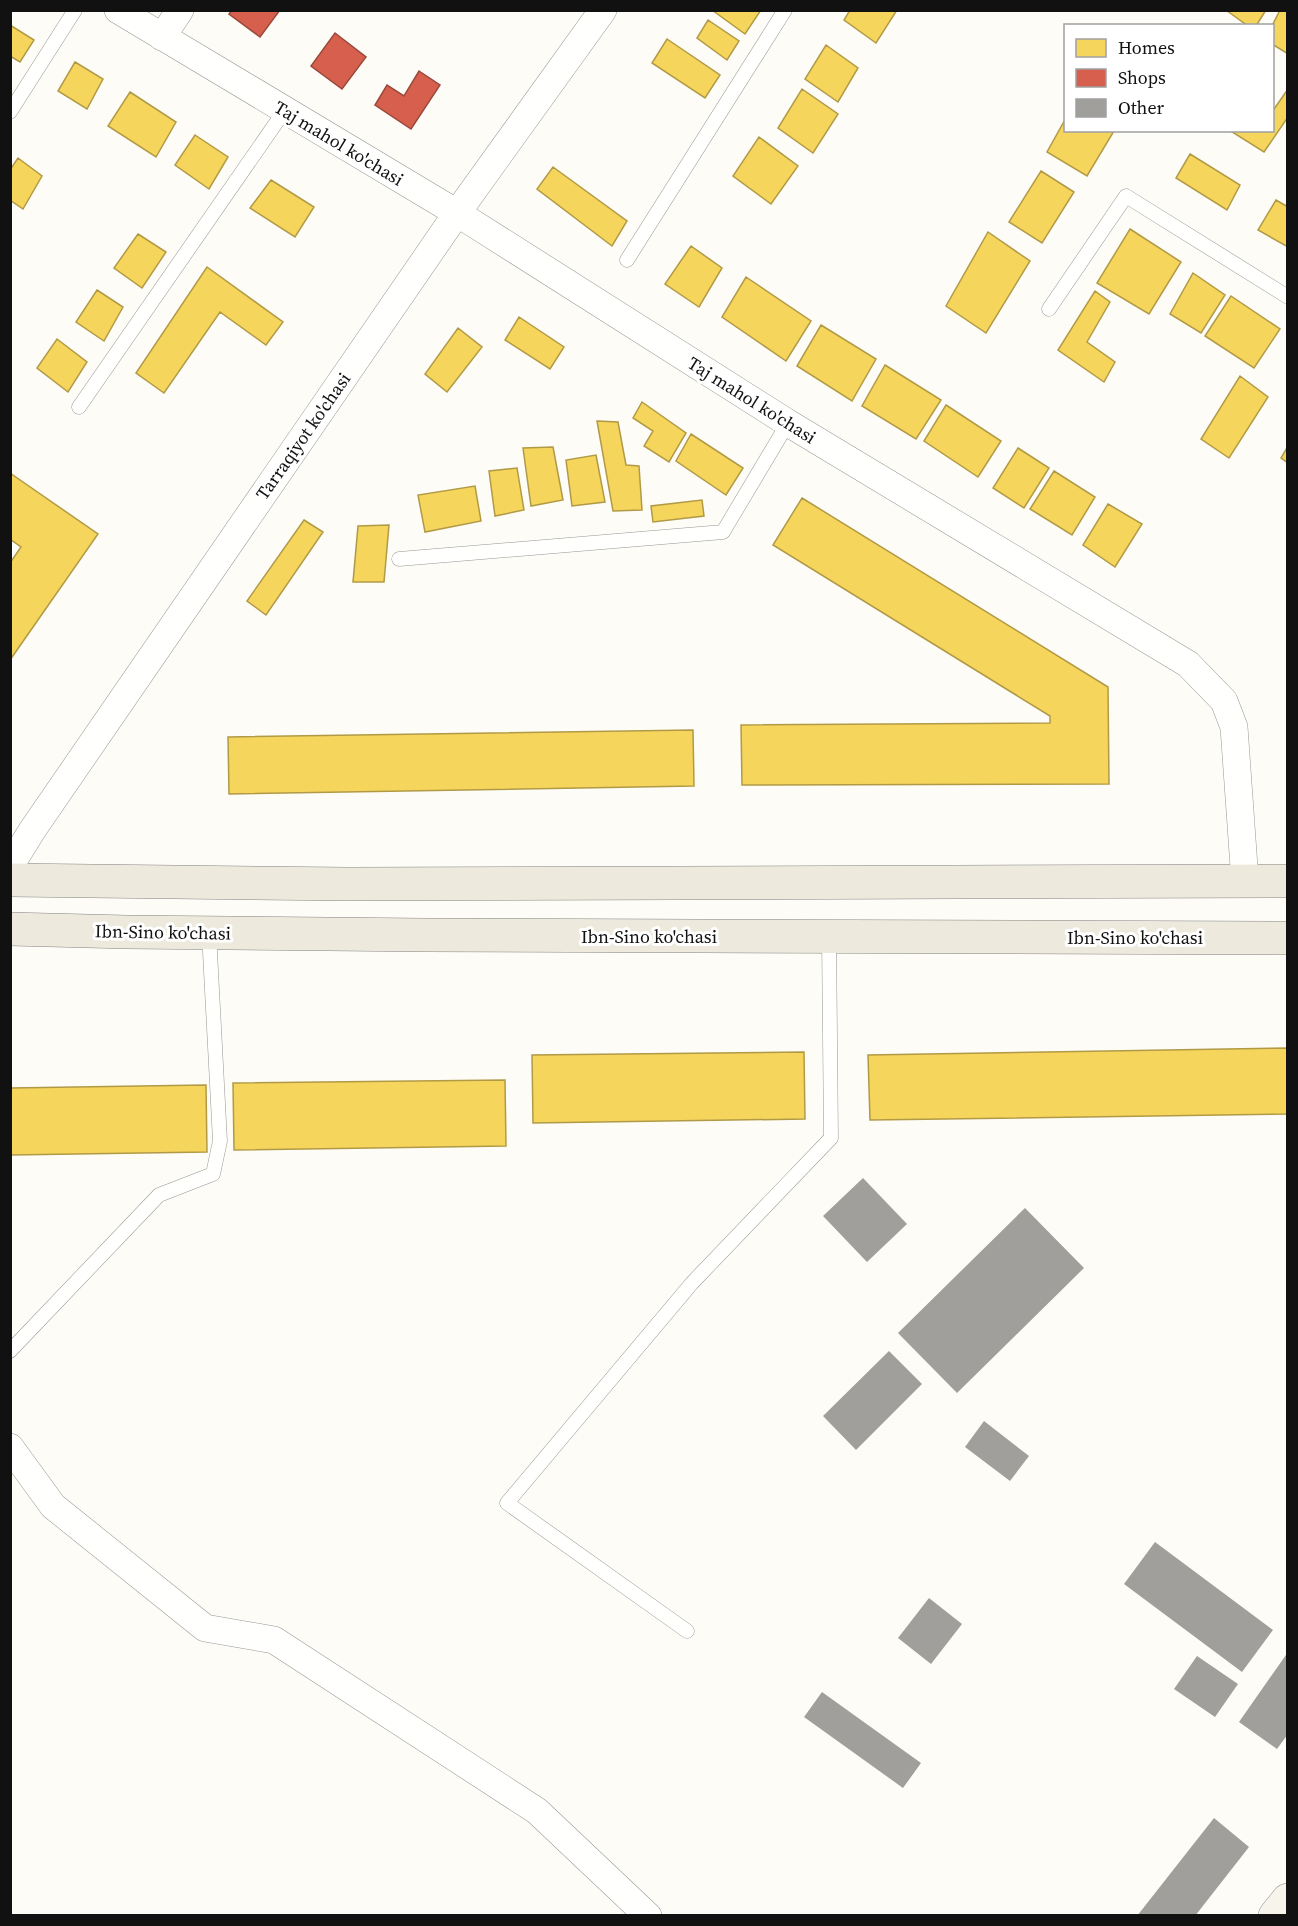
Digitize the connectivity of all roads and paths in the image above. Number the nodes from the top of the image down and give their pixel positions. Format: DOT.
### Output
graph roads {
  1 [pos="75,10"];
  2 [pos="118,10"];
  3 [pos="180,10"];
  4 [pos="603,10"];
  5 [pos="785,10"];
  6 [pos="162,37"];
  7 [pos="285,110"];
  8 [pos="10,112"];
  9 [pos="457,213"];
  10 [pos="627,260"];
  11 [pos="1287,297"];
  12 [pos="1049,309"];
  13 [pos="79,407"];
  14 [pos="788,423"];
  15 [pos="399,559"];
  16 [pos="10,866"];
  17 [pos="10,880"];
  18 [pos="1245,881"];
  19 [pos="1287,881"];
  20 [pos="10,929"];
  21 [pos="209,933"];
  22 [pos="829,936"];
  23 [pos="1287,938"];
  24 [pos="10,1351"];
  25 [pos="10,1447"];
  26 [pos="687,1631"];
  27 [pos="1287,1899"];
  28 [pos="648,1916"];
  29 [pos="1275,1916"];
  1 -- 8 [label="lane"];
  2 -- 6 [label="street, Taj mahol ko'chasi"];
  3 -- 6 [label="street"];
  4 -- 9 [label="street, Tarraqiyot ko'chasi"];
  5 -- 10 [label="lane"];
  6 -- 7 [label="street, Taj mahol ko'chasi"];
  7 -- 9 [label="street, Taj mahol ko'chasi"];
  7 -- 13 [label="lane"];
  9 -- 14 [label="street, Taj mahol ko'chasi"];
  9 -- 16 [label="street, Tarraqiyot ko'chasi"];
  11 -- 12 [label="lane"];
  14 -- 15 [label="lane"];
  14 -- 18 [label="street, Taj mahol ko'chasi"];
  17 -- 18 [label="main road"];
  18 -- 19 [label="main road"];
  20 -- 21 [label="main road, Ibn-Sino ko'chasi"];
  21 -- 22 [label="main road, Ibn-Sino ko'chasi"];
  21 -- 24 [label="lane"];
  22 -- 23 [label="main road, Ibn-Sino ko'chasi"];
  22 -- 26 [label="lane"];
  25 -- 28 [label="street"];
  27 -- 29 [label="main road"];
}
